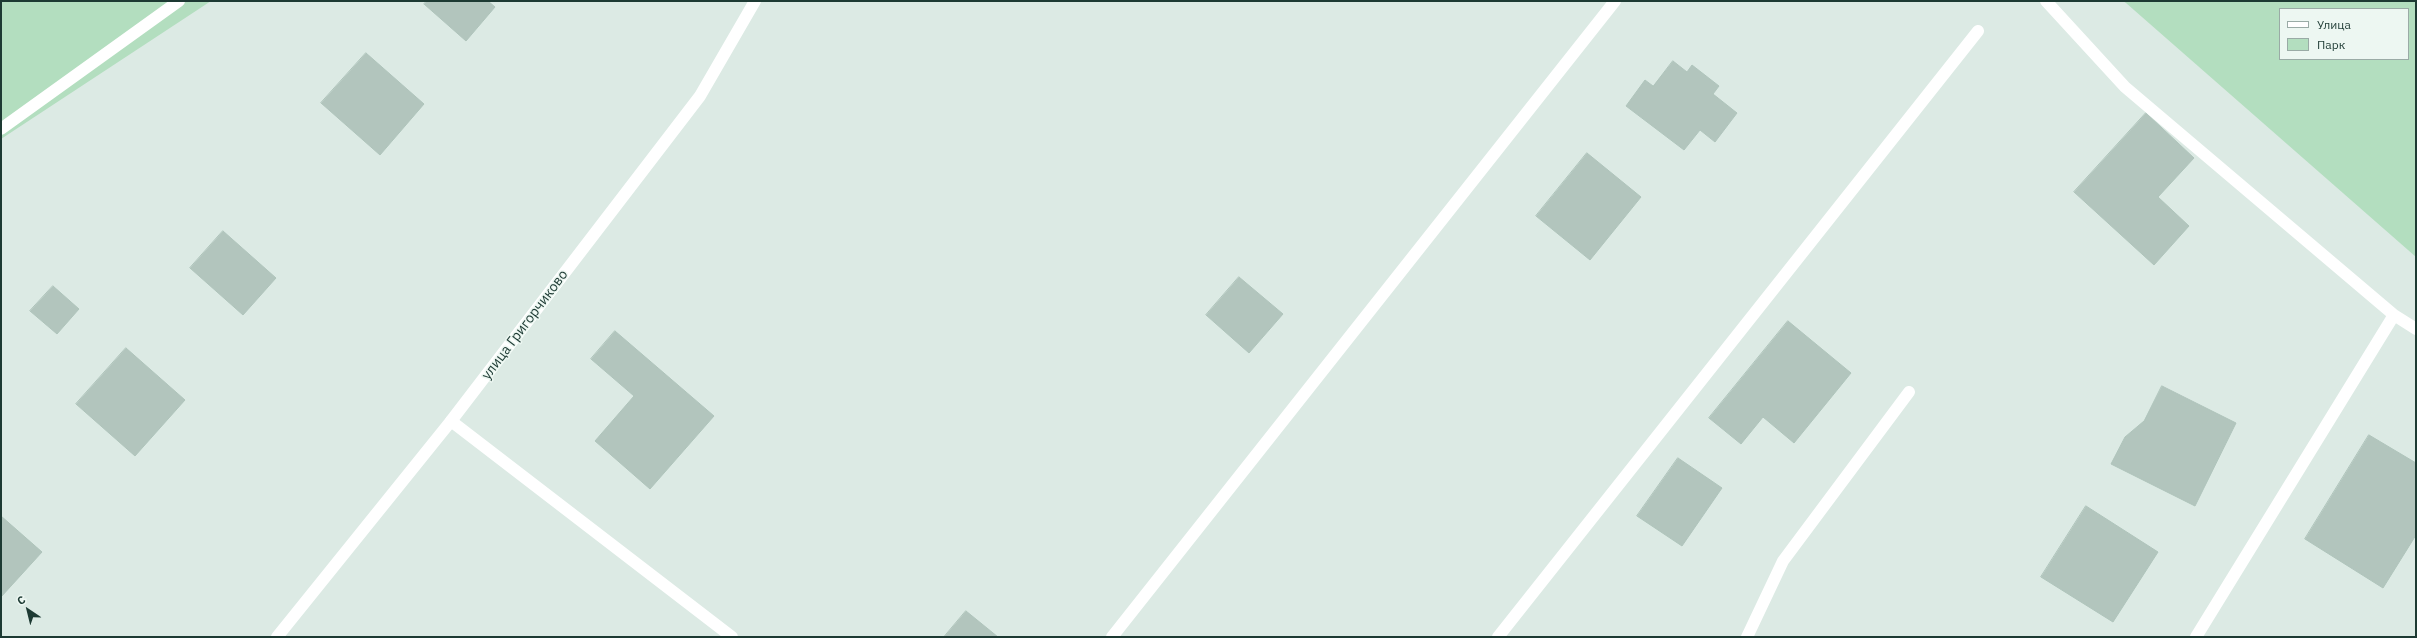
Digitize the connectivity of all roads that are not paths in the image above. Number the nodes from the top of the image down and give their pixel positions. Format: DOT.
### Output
graph roads {
  1 [pos="179,1"];
  2 [pos="755,1"];
  3 [pos="1615,1"];
  4 [pos="2046,1"];
  5 [pos="1978,31"];
  6 [pos="1,129"];
  7 [pos="2394,315"];
  8 [pos="2416,329"];
  9 [pos="1910,392"];
  10 [pos="452,421"];
  11 [pos="277,637"];
  12 [pos="732,637"];
  13 [pos="1112,637"];
  14 [pos="1498,637"];
  15 [pos="1747,637"];
  16 [pos="2196,637"];
  1 -- 6 [label="street"];
  2 -- 10 [label="street, улица Григорчиково"];
  3 -- 13 [label="street"];
  4 -- 7 [label="street"];
  5 -- 14 [label="street"];
  7 -- 8 [label="street"];
  7 -- 16 [label="street"];
  9 -- 15 [label="street"];
  10 -- 11 [label="street, улица Григорчиково"];
  10 -- 12 [label="street"];
}
